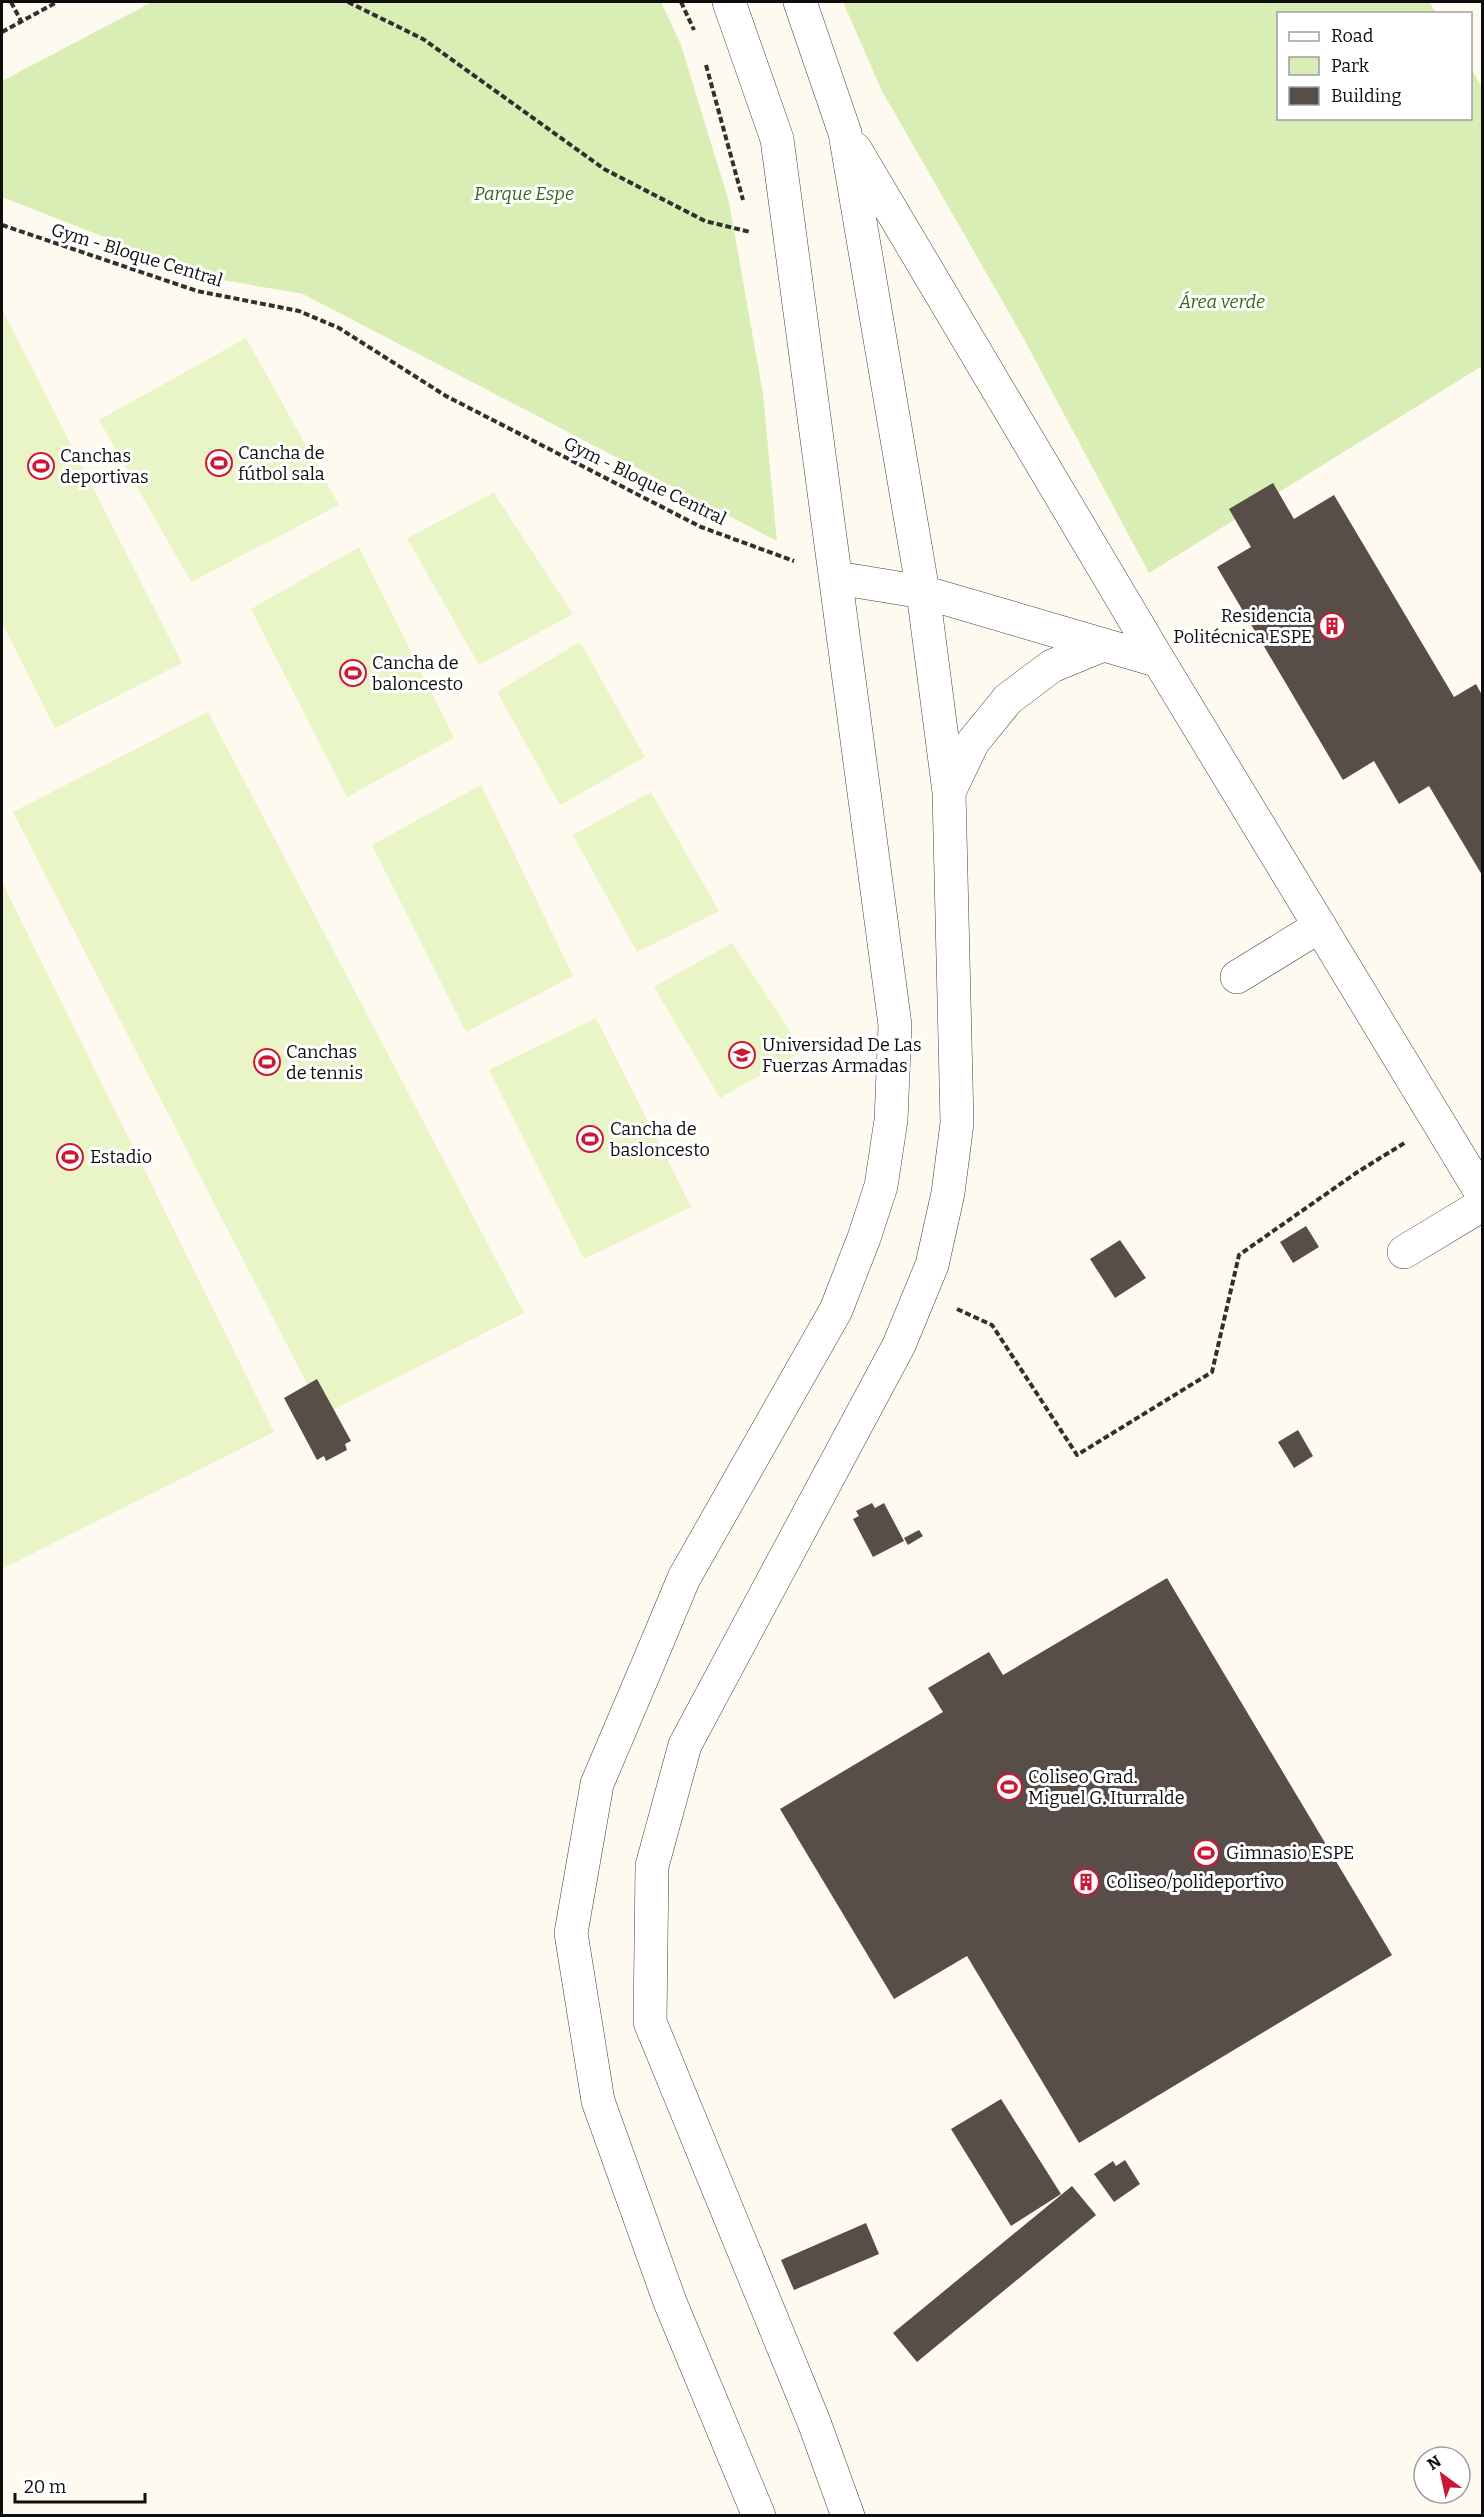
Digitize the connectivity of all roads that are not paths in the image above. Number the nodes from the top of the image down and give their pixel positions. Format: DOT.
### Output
graph roads {
  1 [pos="729,2"];
  2 [pos="800,2"];
  3 [pos="845,133"];
  4 [pos="837,578"];
  5 [pos="923,592"];
  6 [pos="1103,645"];
  7 [pos="1159,662"];
  8 [pos="950,792"];
  9 [pos="1320,926"];
  10 [pos="1237,977"];
  11 [pos="1482,1194"];
  12 [pos="1482,1205"];
  13 [pos="1404,1252"];
  14 [pos="759,2516"];
  15 [pos="848,2516"];
  1 -- 4 [label="lane"];
  2 -- 3 [label="lane"];
  3 -- 5 [label="lane"];
  3 -- 7 [label="lane"];
  4 -- 5 [label="lane"];
  4 -- 14 [label="lane"];
  5 -- 6 [label="lane"];
  5 -- 8 [label="lane"];
  6 -- 7 [label="lane"];
  6 -- 8 [label="lane"];
  7 -- 9 [label="lane"];
  8 -- 15 [label="lane"];
  9 -- 10 [label="lane"];
  9 -- 11 [label="lane"];
  12 -- 13 [label="lane"];
}
